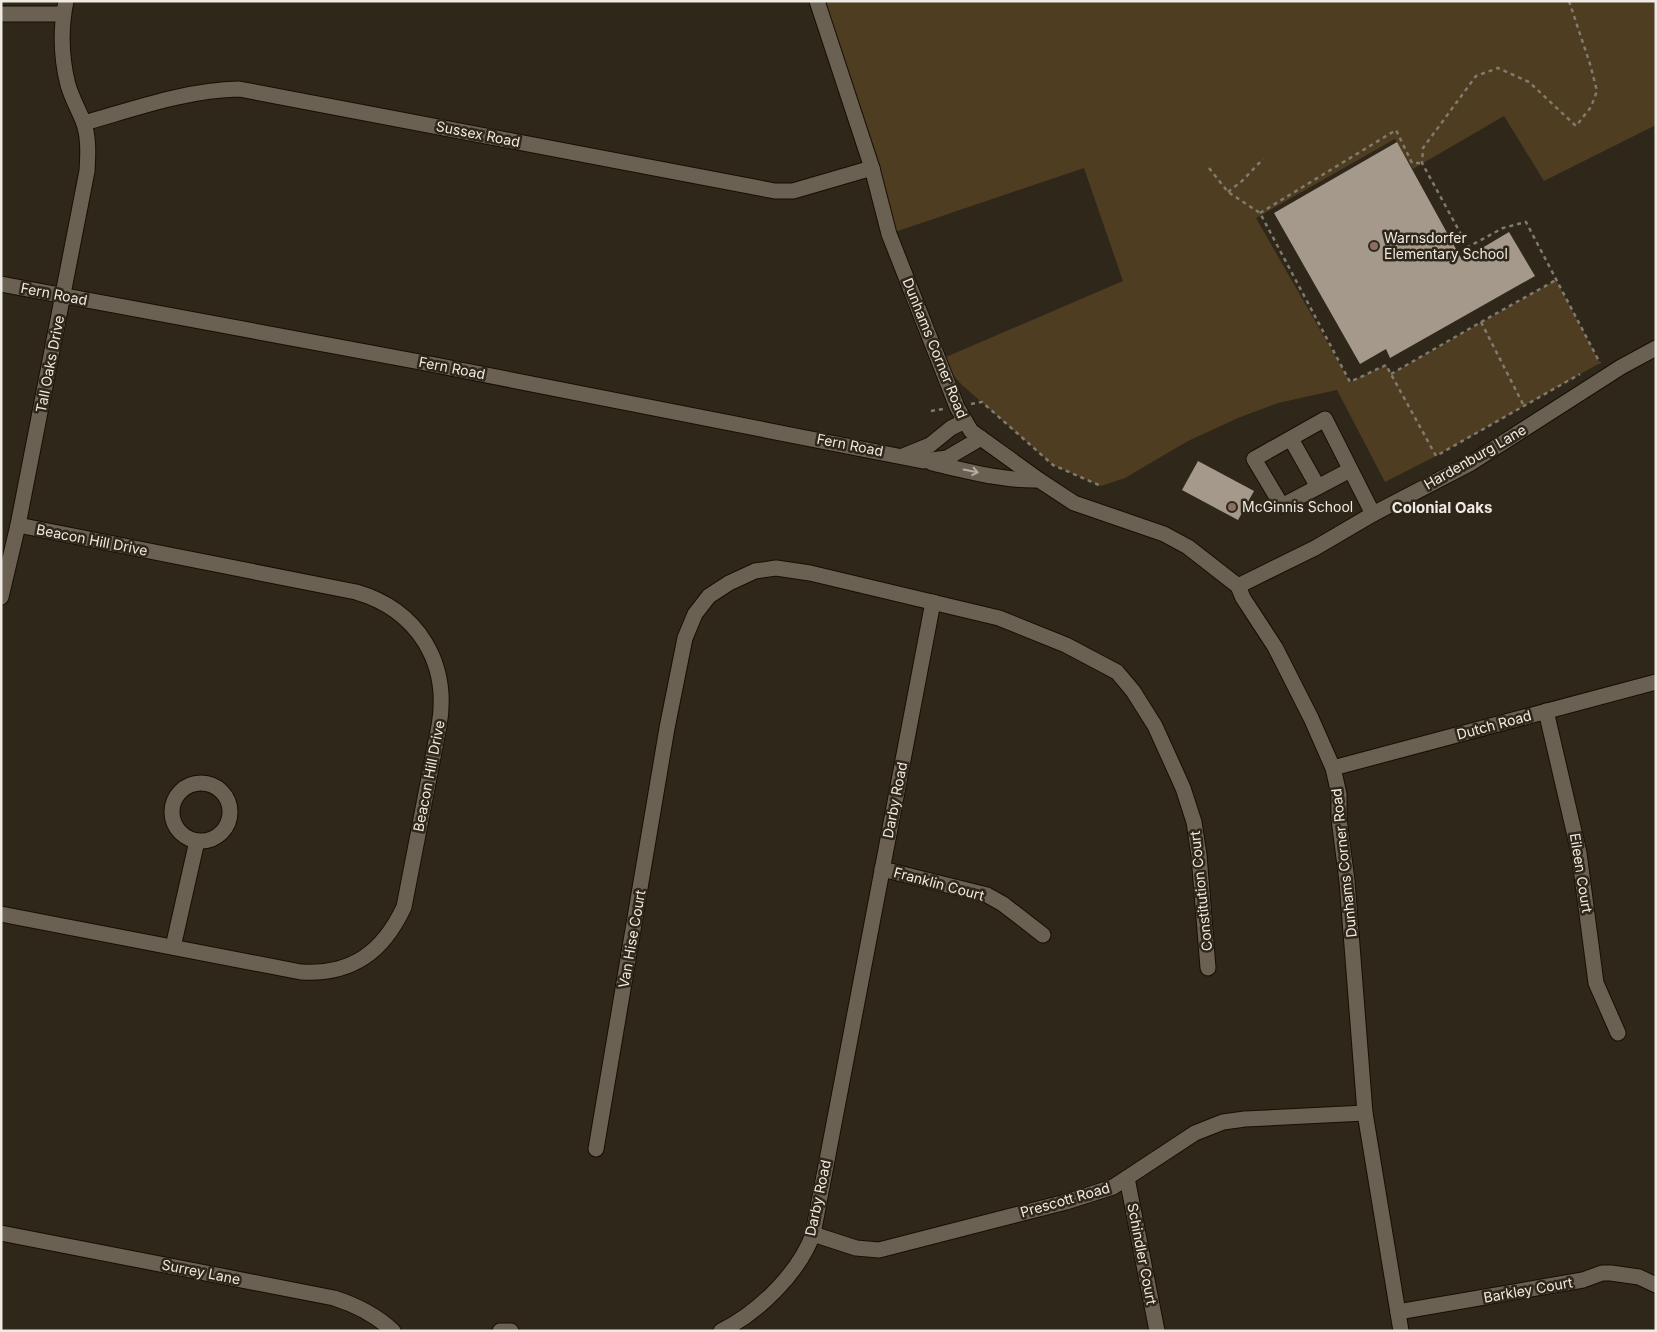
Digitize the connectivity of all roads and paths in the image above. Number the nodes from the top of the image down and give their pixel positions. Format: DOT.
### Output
graph roads {
  1 [pos="817,1"];
  2 [pos="1569,1"];
  3 [pos="64,8"];
  4 [pos="1,14"];
  5 [pos="84,123"];
  6 [pos="1264,159"];
  7 [pos="1422,163"];
  8 [pos="872,168"];
  9 [pos="1210,168"];
  10 [pos="1228,192"];
  11 [pos="1260,213"];
  12 [pos="1556,280"];
  13 [pos="1,284"];
  14 [pos="64,296"];
  15 [pos="1481,322"];
  16 [pos="1656,348"];
  17 [pos="1600,363"];
  18 [pos="1583,372"];
  19 [pos="1391,374"];
  20 [pos="982,402"];
  21 [pos="1524,406"];
  22 [pos="965,421"];
  23 [pos="981,438"];
  24 [pos="1291,439"];
  25 [pos="903,456"];
  26 [pos="923,461"];
  27 [pos="1350,470"];
  28 [pos="1039,480"];
  29 [pos="1101,486"];
  30 [pos="1318,487"];
  31 [pos="1373,514"];
  32 [pos="18,525"];
  33 [pos="1238,586"];
  34 [pos="1,597"];
  35 [pos="933,602"];
  36 [pos="1656,682"];
  37 [pos="1546,711"];
  38 [pos="1332,768"];
  39 [pos="197,841"];
  40 [pos="882,869"];
  41 [pos="1,914"];
  42 [pos="1043,934"];
  43 [pos="173,947"];
  44 [pos="1208,968"];
  45 [pos="1618,1033"];
  46 [pos="1365,1113"];
  47 [pos="596,1149"];
  48 [pos="1127,1178"];
  49 [pos="1,1233"];
  50 [pos="812,1234"];
  51 [pos="1656,1285"];
  52 [pos="1398,1312"];
  53 [pos="393,1331"];
  54 [pos="500,1331"];
  55 [pos="511,1331"];
  56 [pos="721,1331"];
  57 [pos="1157,1331"];
  58 [pos="1401,1331"];
  1 -- 8 [label="street, Dunhams Corner Road"];
  2 -- 7 [label="path"];
  3 -- 4 [label="street"];
  3 -- 5 [label="street, Tall Oaks Drive"];
  5 -- 8 [label="street, Sussex Road"];
  5 -- 14 [label="street, Tall Oaks Drive"];
  6 -- 10 [label="path"];
  7 -- 11 [label="path"];
  7 -- 12 [label="path"];
  8 -- 22 [label="street, Dunhams Corner Road"];
  9 -- 10 [label="path"];
  10 -- 11 [label="path"];
  11 -- 19 [label="path"];
  12 -- 15 [label="path"];
  12 -- 17 [label="path"];
  13 -- 14 [label="street, Fern Road"];
  14 -- 25 [label="street, Fern Road"];
  14 -- 32 [label="street, Tall Oaks Drive"];
  15 -- 19 [label="path"];
  15 -- 21 [label="path"];
  16 -- 31 [label="street, Hardenburg Lane"];
  18 -- 21 [label="path"];
  19 -- 21 [label="path"];
  20 -- 29 [label="path"];
  22 -- 23 [label="street, Dunhams Corner Road"];
  22 -- 25 [label="street, Fern Road"];
  23 -- 26 [label="street, Fern Road"];
  23 -- 28 [label="street, Dunhams Corner Road"];
  24 -- 27 [label="street"];
  24 -- 30 [label="street"];
  24 -- 30 [label="street"];
  25 -- 26 [label="street, Fern Road"];
  26 -- 28 [label="street, one-way"];
  27 -- 30 [label="street"];
  27 -- 31 [label="street"];
  28 -- 33 [label="street, Dunhams Corner Road"];
  31 -- 33 [label="street, Hardenburg Lane"];
  32 -- 34 [label="street, Tall Oaks Drive"];
  32 -- 43 [label="street, Beacon Hill Drive"];
  33 -- 38 [label="street, Dunhams Corner Road"];
  35 -- 40 [label="street, Darby Road"];
  35 -- 44 [label="street, Constitution Court"];
  35 -- 47 [label="street, Van Hise Court"];
  36 -- 37 [label="street, Dutch Road"];
  37 -- 38 [label="street, Dutch Road"];
  37 -- 45 [label="street, Eileen Court"];
  38 -- 46 [label="street, Dunhams Corner Road"];
  39 -- 43 [label="street"];
  40 -- 42 [label="street, Franklin Court"];
  40 -- 50 [label="street, Darby Road"];
  41 -- 43 [label="street, Beacon Hill Drive"];
  46 -- 48 [label="street, Prescott Road"];
  46 -- 52 [label="street, Dunhams Corner Road"];
  48 -- 50 [label="street, Prescott Road"];
  48 -- 57 [label="street, Schindler Court"];
  49 -- 53 [label="street, Surrey Lane"];
  50 -- 56 [label="street, Darby Road"];
  51 -- 52 [label="street, Barkley Court"];
  52 -- 58 [label="street, Dunhams Corner Road"];
  54 -- 55 [label="street"];
}
